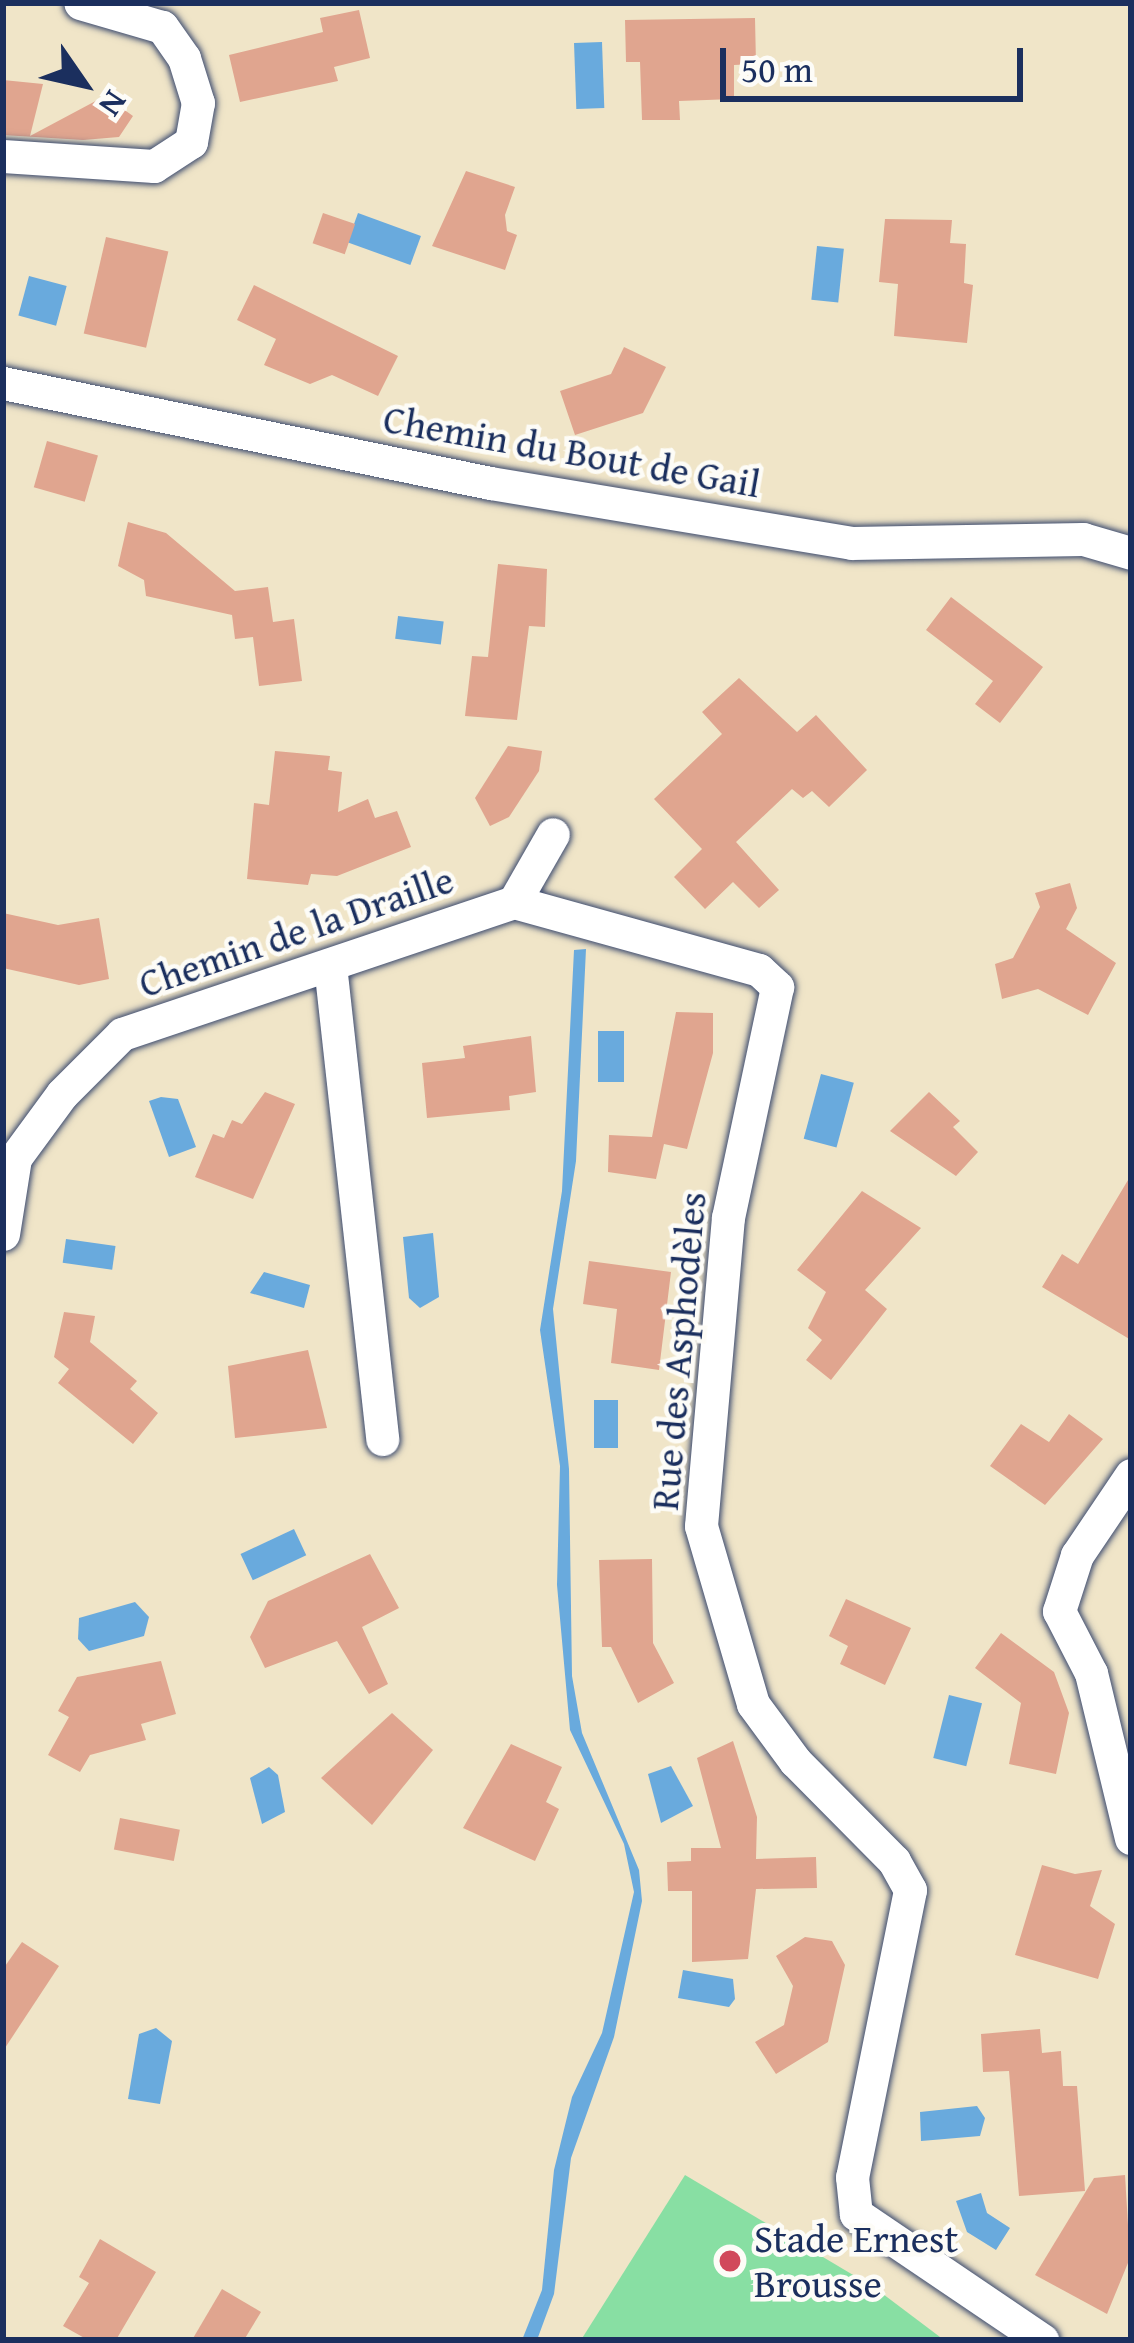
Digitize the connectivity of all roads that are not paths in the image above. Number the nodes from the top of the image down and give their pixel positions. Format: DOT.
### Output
graph roads {
  1 [pos="80,3"];
  2 [pos="3,155"];
  3 [pos="3,383"];
  4 [pos="1131,553"];
  5 [pos="553,834"];
  6 [pos="514,902"];
  7 [pos="330,965"];
  8 [pos="3,1234"];
  9 [pos="382,1439"];
  10 [pos="1131,1474"];
  11 [pos="1131,1838"];
  12 [pos="1042,2340"];
  1 -- 2 [label="street"];
  3 -- 4 [label="street, Chemin du Bout de Gail"];
  5 -- 6 [label="street, Chemin de la Draille"];
  6 -- 7 [label="street, Chemin de la Draille"];
  6 -- 12 [label="street, Rue des Asphodèles"];
  7 -- 8 [label="street, Chemin de la Draille"];
  7 -- 9 [label="street"];
  10 -- 11 [label="street"];
}
